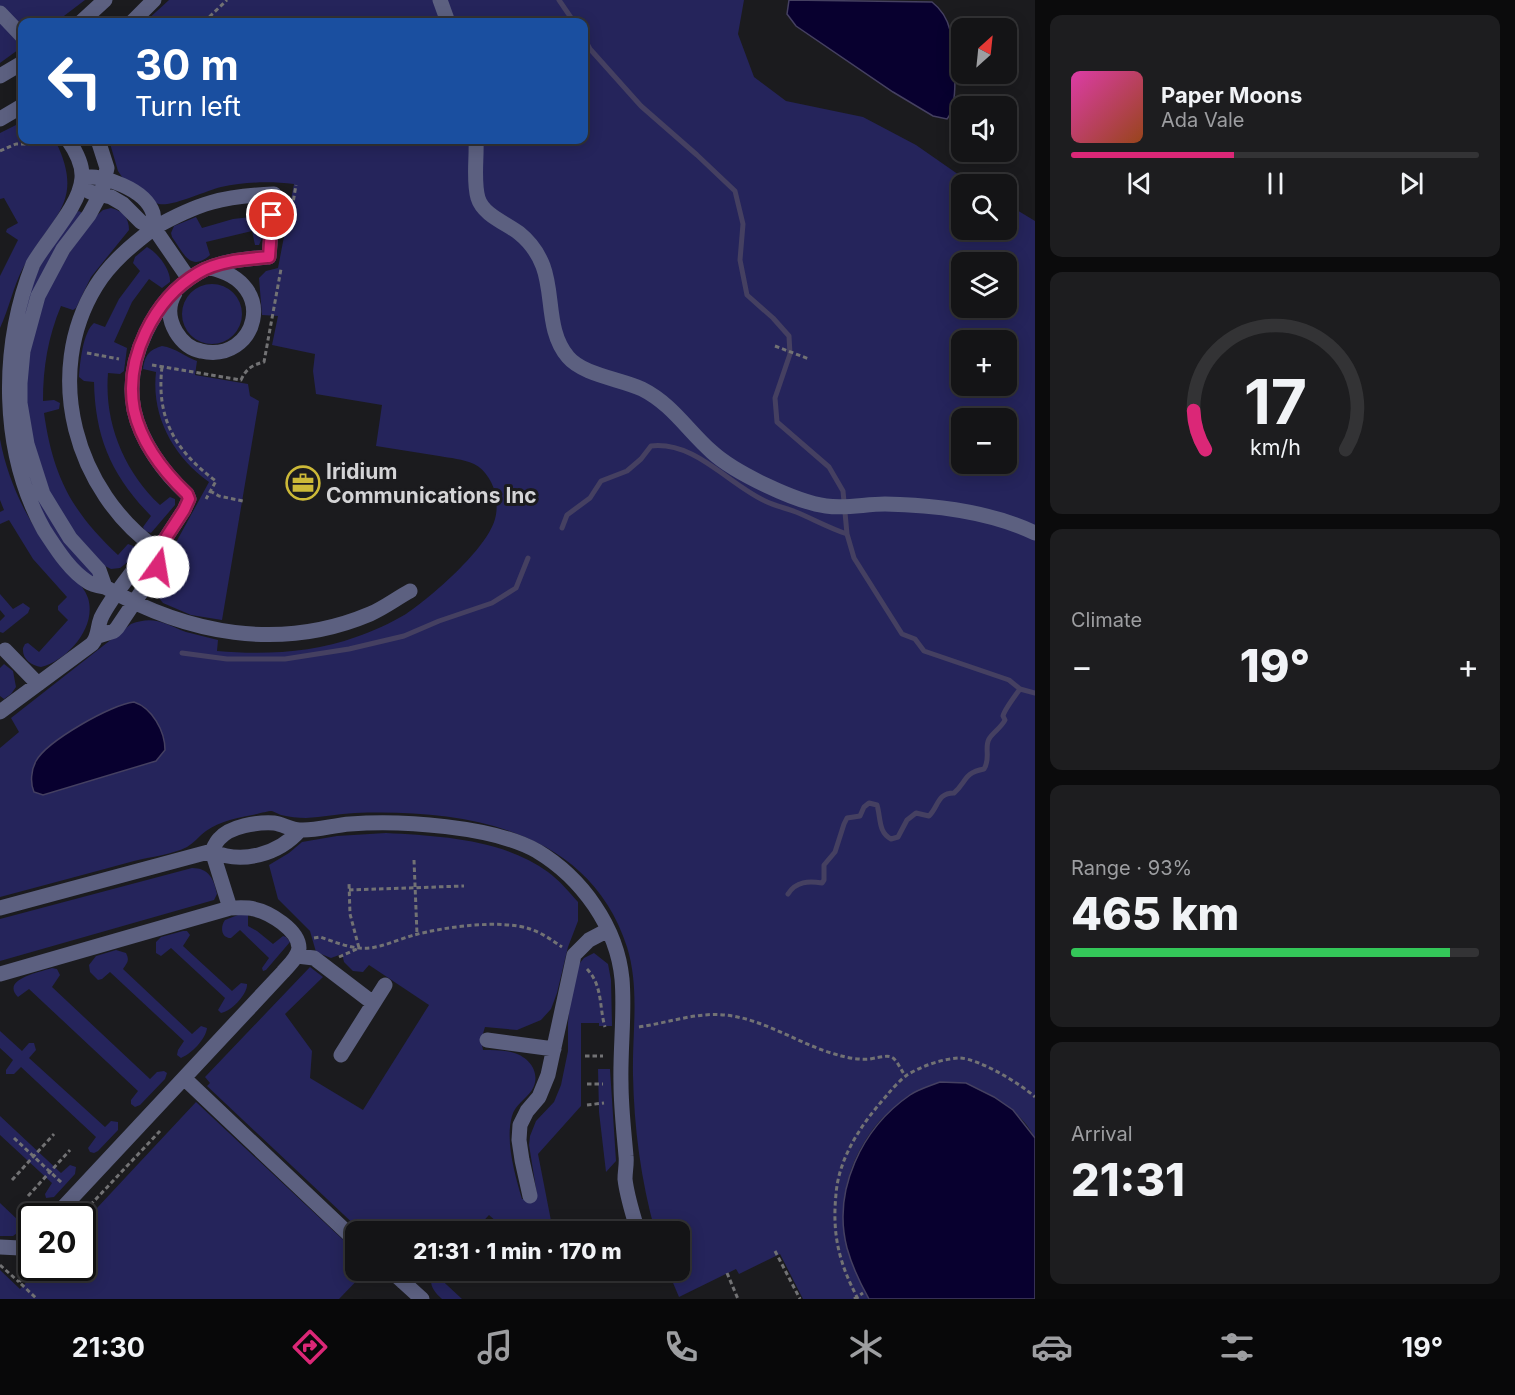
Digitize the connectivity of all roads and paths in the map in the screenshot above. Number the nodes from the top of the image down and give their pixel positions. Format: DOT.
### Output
graph roads {
  1 [pos="105,0"];
  2 [pos="154,0"];
  3 [pos="227,0"];
  4 [pos="440,0"];
  5 [pos="0,13"];
  6 [pos="85,18"];
  7 [pos="136,18"];
  8 [pos="208,18"];
  9 [pos="447,18"];
  10 [pos="18,32"];
  11 [pos="18,65"];
  12 [pos="0,76"];
  13 [pos="18,108"];
  14 [pos="0,119"];
  15 [pos="18,144"];
  16 [pos="70,144"];
  17 [pos="100,144"];
  18 [pos="476,144"];
  19 [pos="0,151"];
  20 [pos="106,179"];
  21 [pos="80,184"];
  22 [pos="296,184"];
  23 [pos="100,194"];
  24 [pos="290,218"];
  25 [pos="154,228"];
  26 [pos="282,262"];
  27 [pos="209,268"];
  28 [pos="184,283"];
  29 [pos="775,346"];
  30 [pos="72,350"];
  31 [pos="2,356"];
  32 [pos="809,359"];
  33 [pos="137,362"];
  34 [pos="210,491"];
  35 [pos="243,501"];
  36 [pos="1035,533"];
  37 [pos="156,553"];
  38 [pos="111,590"];
  39 [pos="410,591"];
  40 [pos="135,602"];
  41 [pos="98,636"];
  42 [pos="5,650"];
  43 [pos="38,684"];
  44 [pos="0,712"];
  45 [pos="300,830"];
  46 [pos="212,851"];
  47 [pos="414,861"];
  48 [pos="349,883"];
  49 [pos="464,886"];
  50 [pos="416,887"];
  51 [pos="349,890"];
  52 [pos="0,908"];
  53 [pos="230,908"];
  54 [pos="608,930"];
  55 [pos="417,934"];
  56 [pos="359,948"];
  57 [pos="297,956"];
  58 [pos="0,974"];
  59 [pos="385,985"];
  60 [pos="373,1003"];
  61 [pos="487,1040"];
  62 [pos="554,1049"];
  63 [pos="341,1055"];
  64 [pos="585,1056"];
  65 [pos="603,1056"];
  66 [pos="184,1078"];
  67 [pos="587,1084"];
  68 [pos="603,1084"];
  69 [pos="1035,1097"];
  70 [pos="604,1103"];
  71 [pos="587,1105"];
  72 [pos="165,1125"];
  73 [pos="54,1134"];
  74 [pos="14,1138"];
  75 [pos="70,1150"];
  76 [pos="34,1156"];
  77 [pos="50,1172"];
  78 [pos="12,1180"];
  79 [pos="75,1195"];
  80 [pos="28,1196"];
  81 [pos="530,1196"];
  82 [pos="67,1203"];
  83 [pos="83,1203"];
  84 [pos="93,1203"];
  85 [pos="635,1221"];
  86 [pos="345,1231"];
  87 [pos="0,1247"];
  88 [pos="18,1248"];
  89 [pos="776,1251"];
  90 [pos="0,1264"];
  91 [pos="727,1273"];
  92 [pos="411,1281"];
  93 [pos="19,1282"];
  94 [pos="863,1293"];
  95 [pos="856,1298"];
  96 [pos="37,1299"];
  97 [pos="422,1299"];
  98 [pos="738,1299"];
  99 [pos="800,1299"];
  1 -- 6 [label="street"];
  2 -- 7 [label="street"];
  3 -- 8 [label="path"];
  4 -- 9 [label="street"];
  5 -- 10 [label="street"];
  11 -- 12 [label="street"];
  13 -- 14 [label="street"];
  15 -- 19 [label="path"];
  16 -- 21 [label="street"];
  17 -- 20 [label="street"];
  18 -- 36 [label="street"];
  20 -- 21 [label="street"];
  20 -- 23 [label="street"];
  20 -- 25 [label="street"];
  21 -- 23 [label="street"];
  21 -- 31 [label="street"];
  22 -- 24 [label="path"];
  23 -- 25 [label="street"];
  23 -- 38 [label="street"];
  25 -- 27 [label="street"];
  25 -- 28 [label="street"];
  25 -- 30 [label="street"];
  26 -- 33 [label="path"];
  27 -- 28 [label="street"];
  27 -- 28 [label="street"];
  28 -- 33 [label="street"];
  29 -- 32 [label="path"];
  30 -- 33 [label="path"];
  30 -- 37 [label="street"];
  31 -- 38 [label="street"];
  33 -- 37 [label="street"];
  34 -- 35 [label="path"];
  37 -- 38 [label="street"];
  37 -- 40 [label="street"];
  38 -- 40 [label="street"];
  38 -- 41 [label="street"];
  39 -- 40 [label="street"];
  40 -- 41 [label="street"];
  41 -- 43 [label="street"];
  42 -- 43 [label="street"];
  43 -- 44 [label="street"];
  45 -- 46 [label="street"];
  45 -- 46 [label="street"];
  45 -- 54 [label="street"];
  46 -- 52 [label="street"];
  46 -- 53 [label="street"];
  47 -- 50 [label="path"];
  48 -- 51 [label="path"];
  49 -- 50 [label="path"];
  50 -- 51 [label="path"];
  50 -- 55 [label="path"];
  51 -- 56 [label="path"];
  53 -- 57 [label="street"];
  53 -- 58 [label="street"];
  54 -- 62 [label="street"];
  54 -- 85 [label="street"];
  57 -- 60 [label="street"];
  57 -- 66 [label="street"];
  59 -- 60 [label="street"];
  60 -- 63 [label="street"];
  61 -- 62 [label="street"];
  62 -- 81 [label="street"];
  64 -- 65 [label="path"];
  66 -- 79 [label="street"];
  66 -- 86 [label="street"];
  67 -- 68 [label="path"];
  69 -- 95 [label="path"];
  70 -- 71 [label="path"];
  72 -- 84 [label="path"];
  73 -- 76 [label="path"];
  74 -- 76 [label="path"];
  75 -- 77 [label="path"];
  76 -- 77 [label="path"];
  76 -- 78 [label="path"];
  77 -- 79 [label="path"];
  77 -- 80 [label="path"];
  79 -- 82 [label="street"];
  79 -- 83 [label="path"];
  87 -- 88 [label="street"];
  89 -- 99 [label="path"];
  90 -- 93 [label="path"];
  91 -- 98 [label="path"];
  92 -- 97 [label="street"];
  93 -- 96 [label="path"];
  94 -- 95 [label="path"];
}
